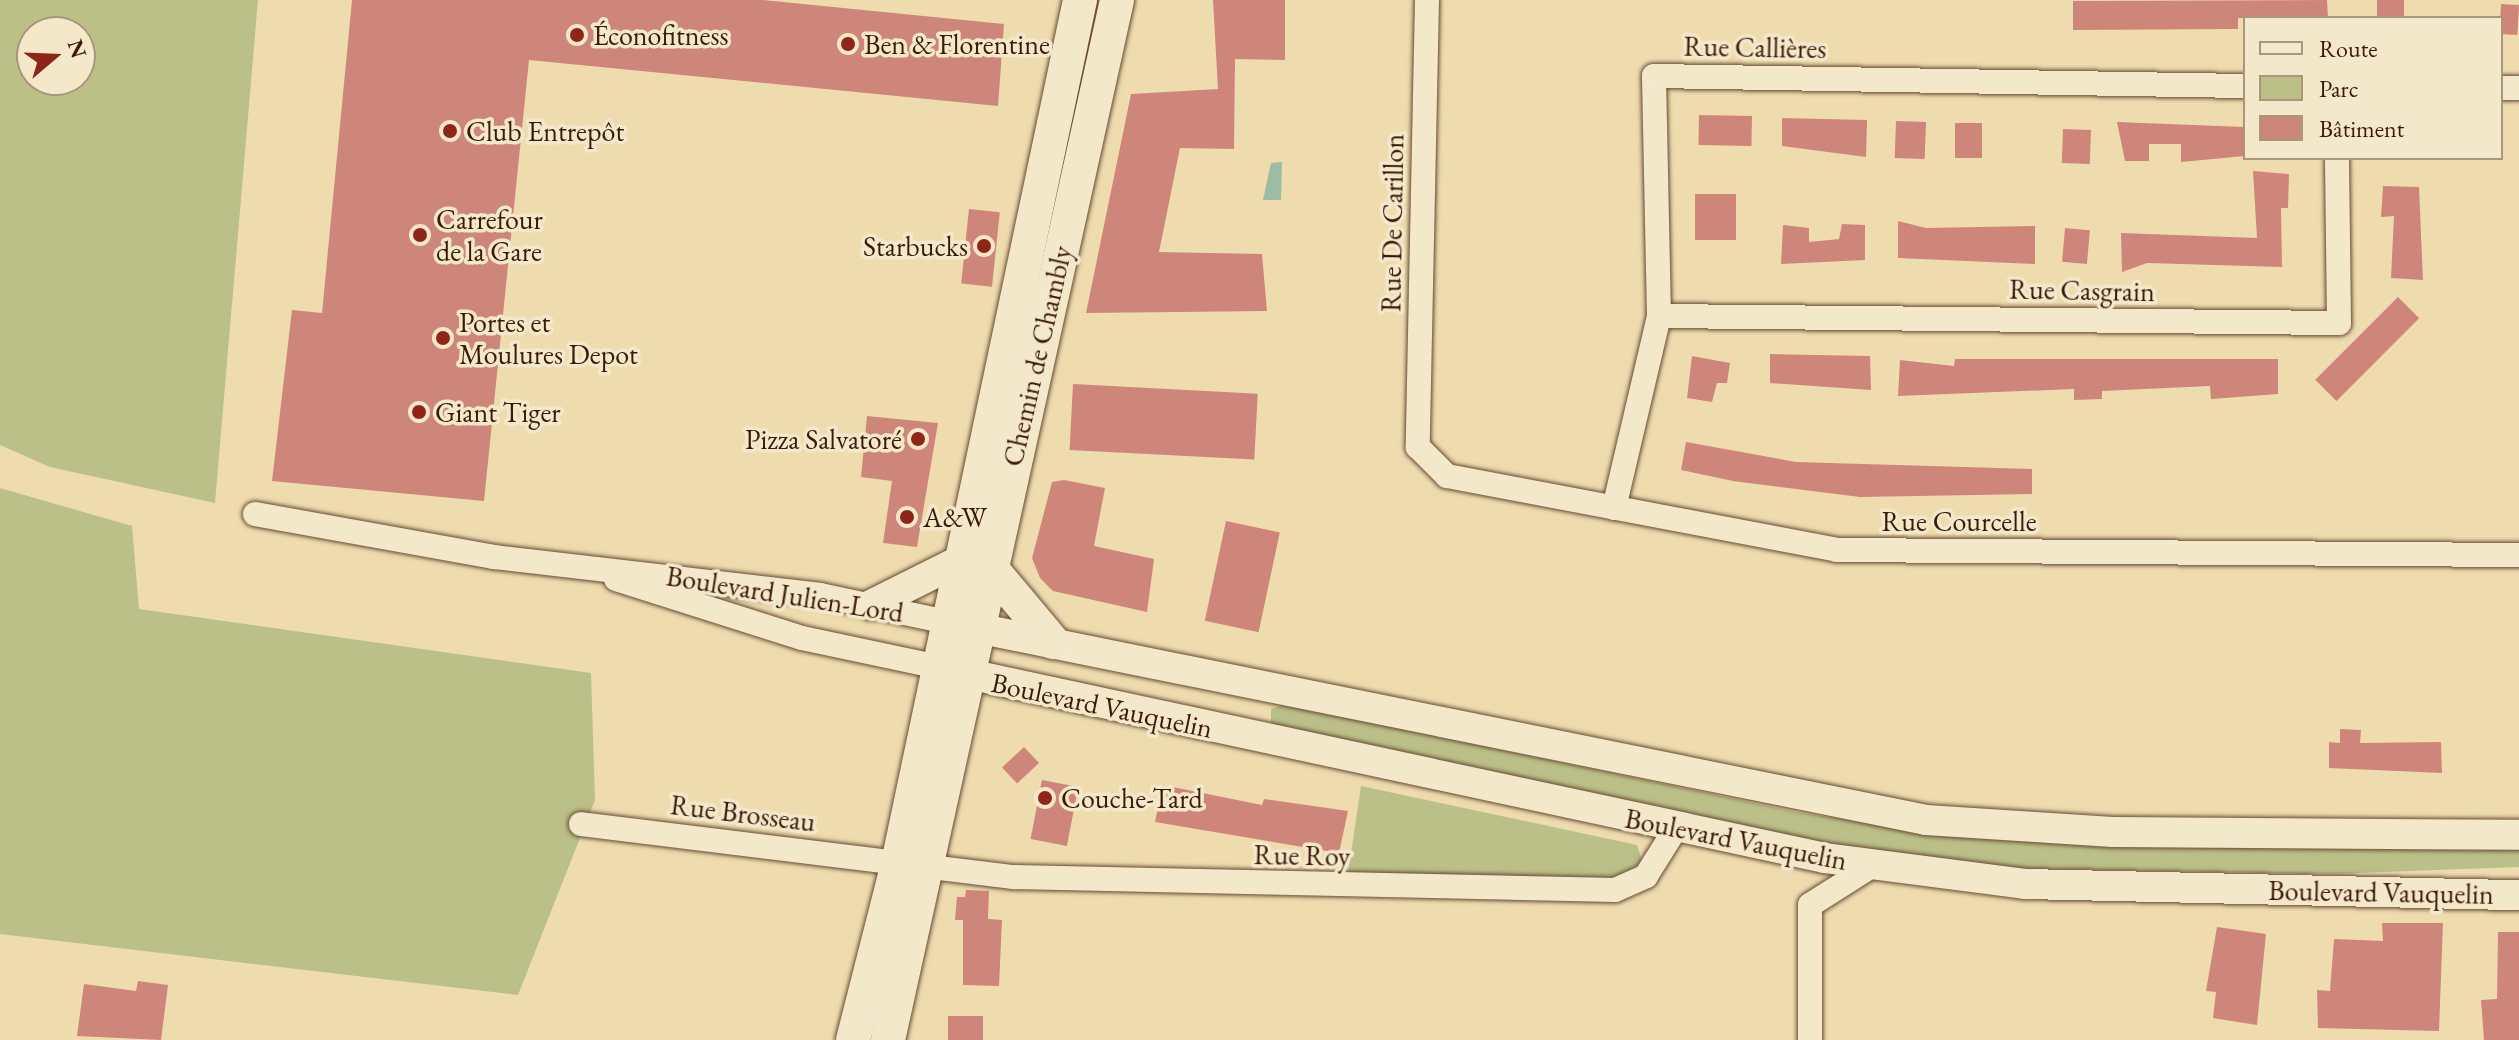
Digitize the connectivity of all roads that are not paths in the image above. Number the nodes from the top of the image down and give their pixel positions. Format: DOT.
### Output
graph roads {
  1 [pos="1080,0"];
  2 [pos="1117,0"];
  3 [pos="1427,0"];
  4 [pos="2243,86"];
  5 [pos="2337,160"];
  6 [pos="1659,316"];
  7 [pos="1418,447"];
  8 [pos="1614,508"];
  9 [pos="255,514"];
  10 [pos="2519,555"];
  11 [pos="974,564"];
  12 [pos="591,570"];
  13 [pos="871,605"];
  14 [pos="962,625"];
  15 [pos="1053,642"];
  16 [pos="953,671"];
  17 [pos="581,824"];
  18 [pos="1676,828"];
  19 [pos="2519,835"];
  20 [pos="913,865"];
  21 [pos="1873,865"];
  22 [pos="2519,895"];
  23 [pos="853,1040"];
  24 [pos="888,1040"];
  25 [pos="1810,1040"];
  1 -- 11 [label="main road, Chemin de Chambly"];
  2 -- 11 [label="main road, Chemin de Chambly"];
  3 -- 7 [label="street, Rue De Carillon"];
  4 -- 6 [label="street, Rue Callières"];
  5 -- 6 [label="street, Rue Casgrain"];
  6 -- 8 [label="street, Rue Callières"];
  7 -- 8 [label="street, Rue Courcelle"];
  8 -- 10 [label="street, Rue Courcelle"];
  9 -- 12 [label="street, Boulevard Julien-Lord"];
  11 -- 13 [label="street"];
  11 -- 14 [label="main road, Chemin de Chambly"];
  11 -- 15 [label="main road"];
  12 -- 13 [label="street, Boulevard Julien-Lord"];
  12 -- 16 [label="street, Boulevard Julien-Lord"];
  13 -- 14 [label="street, Boulevard Julien-Lord"];
  14 -- 15 [label="street, Boulevard Vauquelin"];
  14 -- 16 [label="main road, Chemin de Chambly"];
  15 -- 19 [label="street, Boulevard Vauquelin"];
  16 -- 18 [label="street, Boulevard Vauquelin"];
  16 -- 20 [label="main road, Chemin de Chambly"];
  17 -- 20 [label="street, Rue Brosseau"];
  18 -- 20 [label="street, Rue Roy"];
  18 -- 21 [label="street, Boulevard Vauquelin"];
  20 -- 23 [label="main road, Chemin de Chambly"];
  20 -- 24 [label="main road, Chemin de Chambly"];
  21 -- 22 [label="street, Boulevard Vauquelin"];
  21 -- 25 [label="street"];
}
